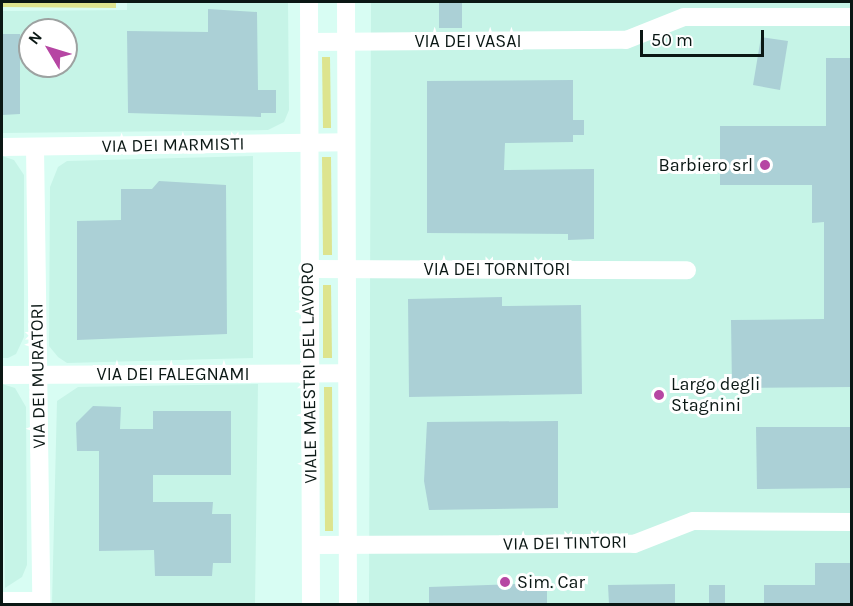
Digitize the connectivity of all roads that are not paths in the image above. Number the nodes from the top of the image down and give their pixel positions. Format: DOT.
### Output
graph roads {
  1 [pos="309,2"];
  2 [pos="346,2"];
  3 [pos="852,17"];
  4 [pos="310,42"];
  5 [pos="345,42"];
  6 [pos="308,142"];
  7 [pos="345,142"];
  8 [pos="2,147"];
  9 [pos="35,147"];
  10 [pos="346,268"];
  11 [pos="308,269"];
  12 [pos="687,270"];
  13 [pos="309,373"];
  14 [pos="345,373"];
  15 [pos="2,375"];
  16 [pos="38,375"];
  17 [pos="852,522"];
  18 [pos="311,545"];
  19 [pos="348,545"];
  20 [pos="2,601"];
  21 [pos="40,603"];
  22 [pos="311,604"];
  23 [pos="348,604"];
  1 -- 4 [label="street, VIALE MAESTRI DEL LAVORO"];
  2 -- 5 [label="street, VIALE MAESTRI DEL LAVORO"];
  3 -- 5 [label="street, VIA DEI VASAI"];
  4 -- 5 [label="street, VIA DEI VASAI"];
  4 -- 6 [label="street, VIALE MAESTRI DEL LAVORO"];
  5 -- 7 [label="street, VIALE MAESTRI DEL LAVORO"];
  6 -- 7 [label="street, VIA DEI MARMISTI"];
  6 -- 9 [label="street, VIA DEI MARMISTI"];
  6 -- 11 [label="street, VIALE MAESTRI DEL LAVORO"];
  7 -- 10 [label="street, VIALE MAESTRI DEL LAVORO"];
  8 -- 9 [label="street, VIA DEI MARMISTI"];
  9 -- 16 [label="street, VIA DEI MURATORI"];
  10 -- 11 [label="street, VIA DEI TORNITORI"];
  10 -- 12 [label="street, VIA DEI TORNITORI"];
  10 -- 14 [label="street, VIALE MAESTRI DEL LAVORO"];
  11 -- 13 [label="street, VIALE MAESTRI DEL LAVORO"];
  13 -- 14 [label="street, VIA DEI FALEGNAMI"];
  13 -- 16 [label="street, VIA DEI FALEGNAMI"];
  13 -- 18 [label="street, VIALE MAESTRI DEL LAVORO"];
  14 -- 19 [label="street, VIALE MAESTRI DEL LAVORO"];
  15 -- 16 [label="street, VIA DEI FALEGNAMI"];
  16 -- 21 [label="street, VIA DEI MURATORI"];
  17 -- 19 [label="street, VIA DEI TINTORI"];
  18 -- 19 [label="street, VIA DEI TINTORI"];
  18 -- 22 [label="street, VIALE MAESTRI DEL LAVORO"];
  19 -- 23 [label="street, VIALE MAESTRI DEL LAVORO"];
  20 -- 21 [label="street"];
}
